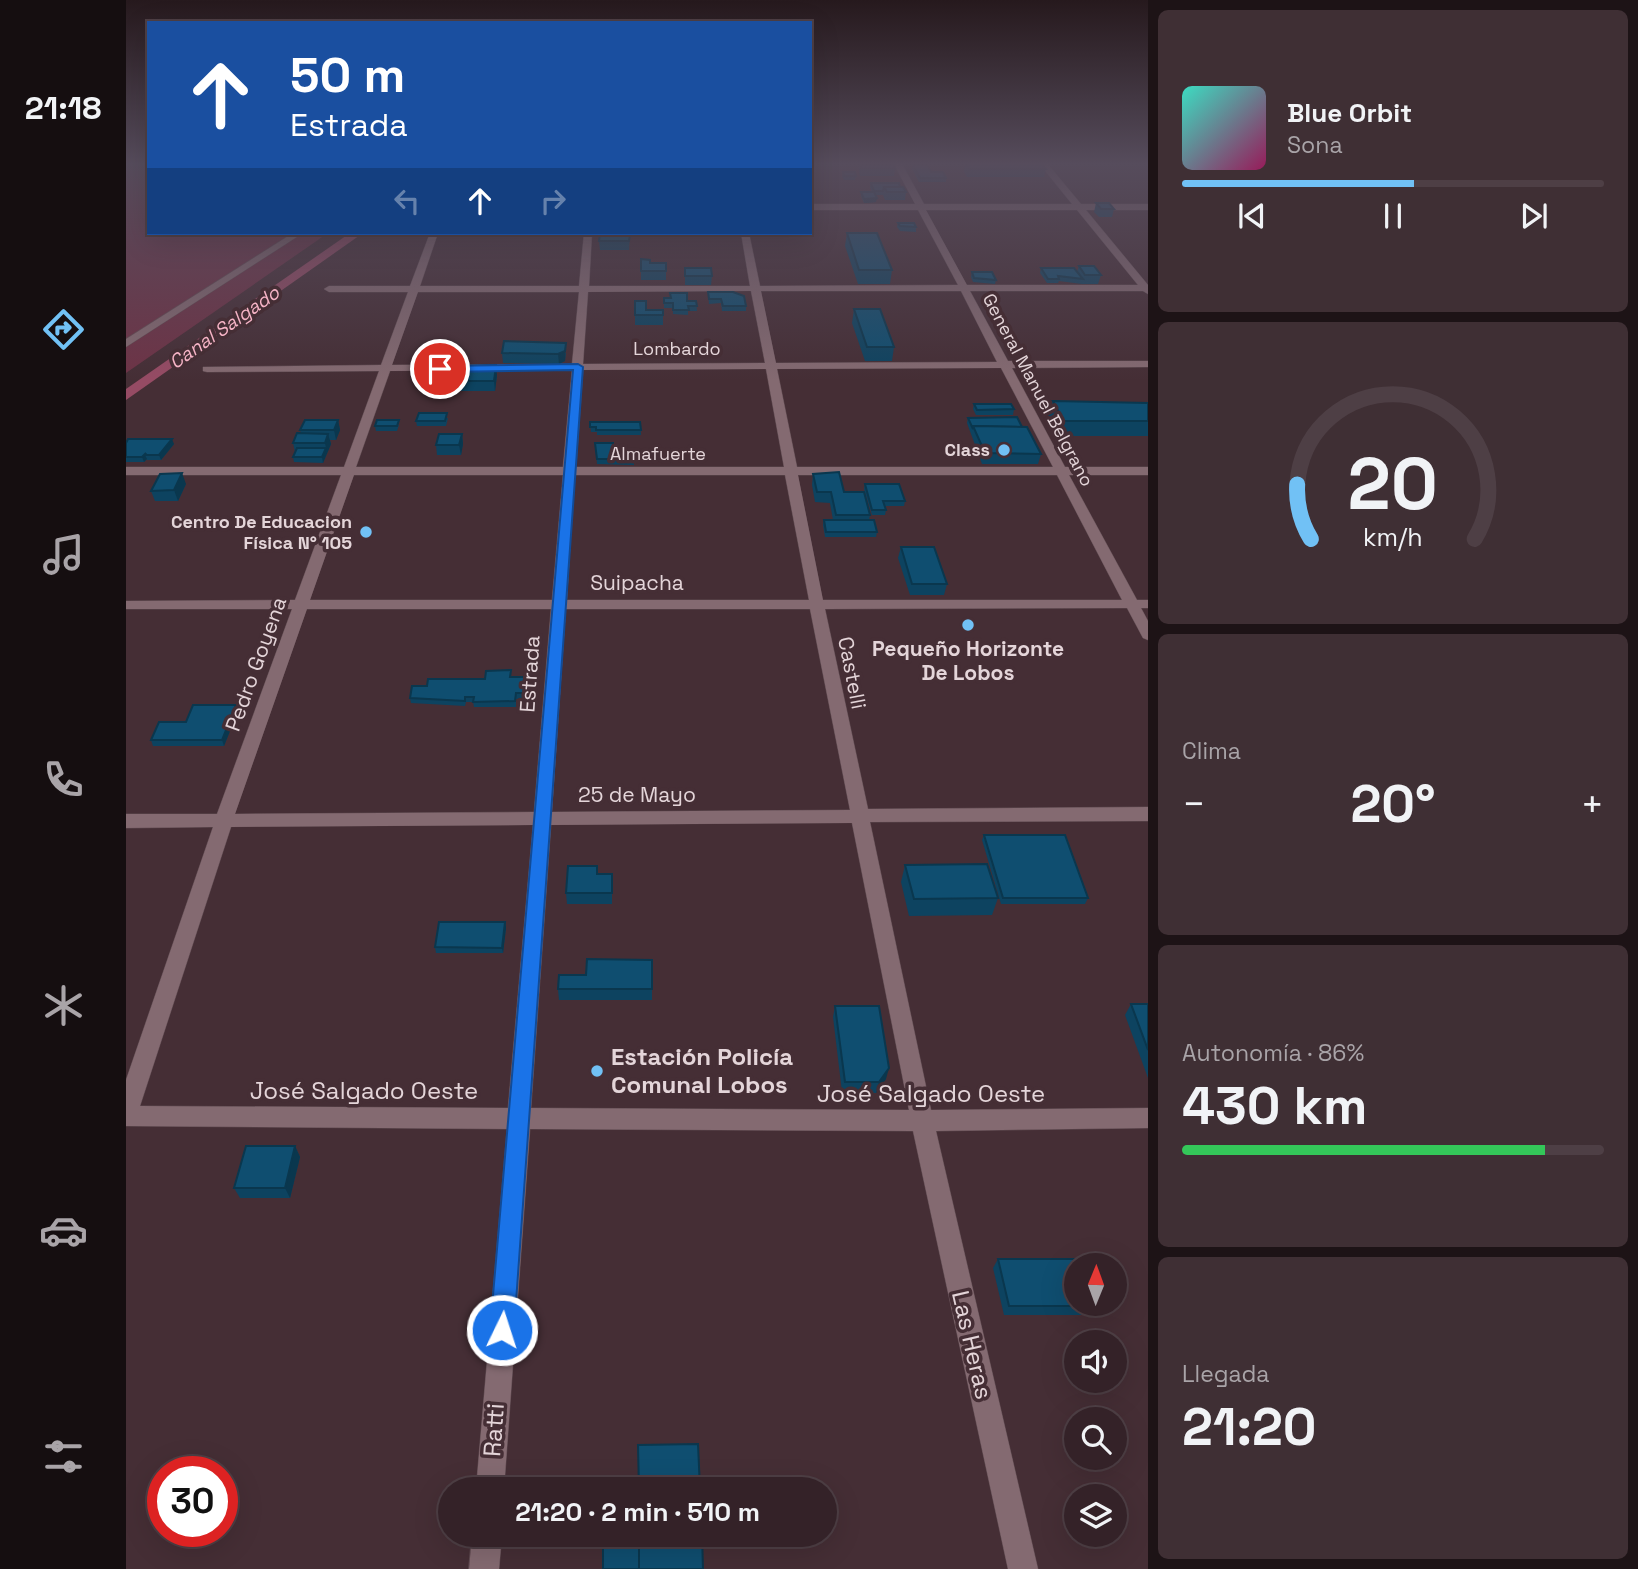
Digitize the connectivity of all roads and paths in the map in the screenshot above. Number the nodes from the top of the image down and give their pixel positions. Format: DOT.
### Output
graph roads {
  1 [pos="296,235"];
  2 [pos="433,235"];
  3 [pos="588,235"];
  4 [pos="745,235"];
  5 [pos="937,235"];
  6 [pos="1102,235"];
  7 [pos="754,288"];
  8 [pos="965,288"];
  9 [pos="329,289"];
  10 [pos="584,289"];
  11 [pos="1147,289"];
  12 [pos="413,290"];
  13 [pos="126,344"];
  14 [pos="1148,364"];
  15 [pos="1005,365"];
  16 [pos="770,366"];
  17 [pos="578,367"];
  18 [pos="207,369"];
  19 [pos="384,369"];
  20 [pos="126,471"];
  21 [pos="569,471"];
  22 [pos="790,471"];
  23 [pos="1060,471"];
  24 [pos="1148,471"];
  25 [pos="349,472"];
  26 [pos="558,603"];
  27 [pos="1131,604"];
  28 [pos="1148,604"];
  29 [pos="126,605"];
  30 [pos="301,605"];
  31 [pos="817,605"];
  32 [pos="1148,635"];
  33 [pos="1148,814"];
  34 [pos="859,816"];
  35 [pos="542,818"];
  36 [pos="225,820"];
  37 [pos="126,821"];
  38 [pos="126,1115"];
  39 [pos="1148,1118"];
  40 [pos="517,1119"];
  41 [pos="922,1121"];
  42 [pos="491,1477"];
  43 [pos="486,1547"];
  44 [pos="484,1569"];
  45 [pos="1023,1569"];
  1 -- 13 [label="street"];
  2 -- 12 [label="street, Pedro Goyena"];
  3 -- 10 [label="street, Estrada"];
  4 -- 7 [label="street, Castelli"];
  5 -- 8 [label="street, General Manuel Belgrano"];
  6 -- 11 [label="street"];
  7 -- 8 [label="street"];
  7 -- 10 [label="street"];
  7 -- 16 [label="street, Castelli"];
  8 -- 11 [label="street"];
  8 -- 15 [label="street, General Manuel Belgrano"];
  9 -- 12 [label="street"];
  10 -- 12 [label="street"];
  10 -- 17 [label="street, Estrada"];
  12 -- 19 [label="street, Pedro Goyena"];
  14 -- 15 [label="street, Lombardo"];
  15 -- 16 [label="street, Lombardo"];
  15 -- 23 [label="street, General Manuel Belgrano"];
  16 -- 17 [label="street, Lombardo"];
  16 -- 22 [label="street, Castelli"];
  17 -- 19 [label="street, Lombardo"];
  17 -- 21 [label="street, Estrada"];
  18 -- 19 [label="street, Lombardo"];
  19 -- 25 [label="street, Pedro Goyena"];
  20 -- 25 [label="street, Almafuerte"];
  21 -- 22 [label="street, Almafuerte"];
  21 -- 25 [label="street, Almafuerte"];
  21 -- 26 [label="street, Estrada"];
  22 -- 23 [label="street, Almafuerte"];
  22 -- 31 [label="street, Castelli"];
  23 -- 24 [label="street, Almafuerte"];
  23 -- 27 [label="street, General Manuel Belgrano"];
  25 -- 30 [label="street, Pedro Goyena"];
  26 -- 30 [label="street, Suipacha"];
  26 -- 31 [label="street, Suipacha"];
  26 -- 35 [label="street, Estrada"];
  27 -- 28 [label="street, Suipacha"];
  27 -- 31 [label="street, Suipacha"];
  27 -- 32 [label="street, General Manuel Belgrano"];
  29 -- 30 [label="street, Suipacha"];
  30 -- 36 [label="street, Pedro Goyena"];
  31 -- 34 [label="street, Castelli"];
  33 -- 34 [label="street, 25 de Mayo"];
  34 -- 35 [label="street, 25 de Mayo"];
  34 -- 41 [label="street, Castelli"];
  35 -- 36 [label="street, 25 de Mayo"];
  35 -- 40 [label="street, Estrada"];
  36 -- 37 [label="street, 25 de Mayo"];
  36 -- 38 [label="street, Pedro Goyena"];
  38 -- 40 [label="street, José Salgado Oeste"];
  39 -- 41 [label="street, José Salgado Oeste"];
  40 -- 41 [label="street, José Salgado Oeste"];
  40 -- 42 [label="street, Ratti"];
  41 -- 45 [label="street, Las Heras"];
  43 -- 44 [label="street"];
}
